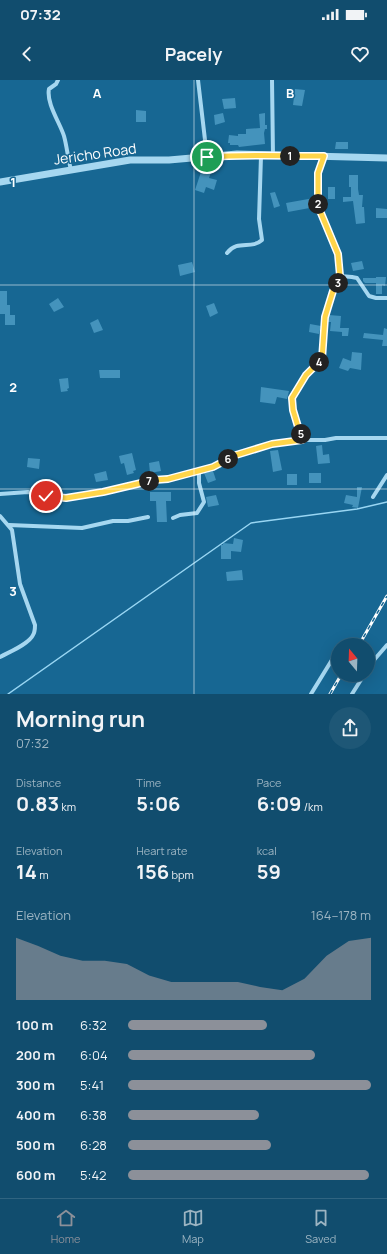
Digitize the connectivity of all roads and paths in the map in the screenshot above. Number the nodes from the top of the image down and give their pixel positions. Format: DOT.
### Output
graph roads {
  1 [pos="58,80"];
  2 [pos="198,80"];
  3 [pos="272,80"];
  4 [pos="261,156"];
  5 [pos="273,156"];
  6 [pos="324,156"];
  7 [pos="207,157"];
  8 [pos="387,158"];
  9 [pos="70,170"];
  10 [pos="0,182"];
  11 [pos="227,253"];
  12 [pos="340,276"];
  13 [pos="387,298"];
  14 [pos="387,438"];
  15 [pos="302,440"];
  16 [pos="199,471"];
  17 [pos="387,475"];
  18 [pos="0,494"];
  19 [pos="373,497"];
  20 [pos="0,516"];
  21 [pos="148,517"];
  22 [pos="173,518"];
  23 [pos="9,525"];
  24 [pos="387,646"];
  25 [pos="0,657"];
  26 [pos="375,659"];
  27 [pos="331,661"];
  28 [pos="360,682"];
  29 [pos="311,694"];
  30 [pos="352,694"];
  1 -- 9 [label="street"];
  2 -- 7 [label="street"];
  3 -- 5 [label="street"];
  4 -- 5 [label="street, Jericho Road"];
  4 -- 7 [label="street, Jericho Road"];
  4 -- 11 [label="street"];
  5 -- 6 [label="street, Jericho Road"];
  6 -- 8 [label="street, Jericho Road"];
  6 -- 12 [label="street"];
  7 -- 9 [label="street, Jericho Road"];
  9 -- 10 [label="street, Jericho Road"];
  12 -- 13 [label="street"];
  12 -- 15 [label="street"];
  14 -- 15 [label="street"];
  15 -- 16 [label="street"];
  16 -- 18 [label="street"];
  16 -- 22 [label="street"];
  17 -- 19 [label="street"];
  20 -- 23 [label="street"];
  21 -- 23 [label="street"];
  23 -- 25 [label="street"];
  24 -- 26 [label="street"];
  27 -- 29 [label="street"];
  28 -- 30 [label="street"];
}
